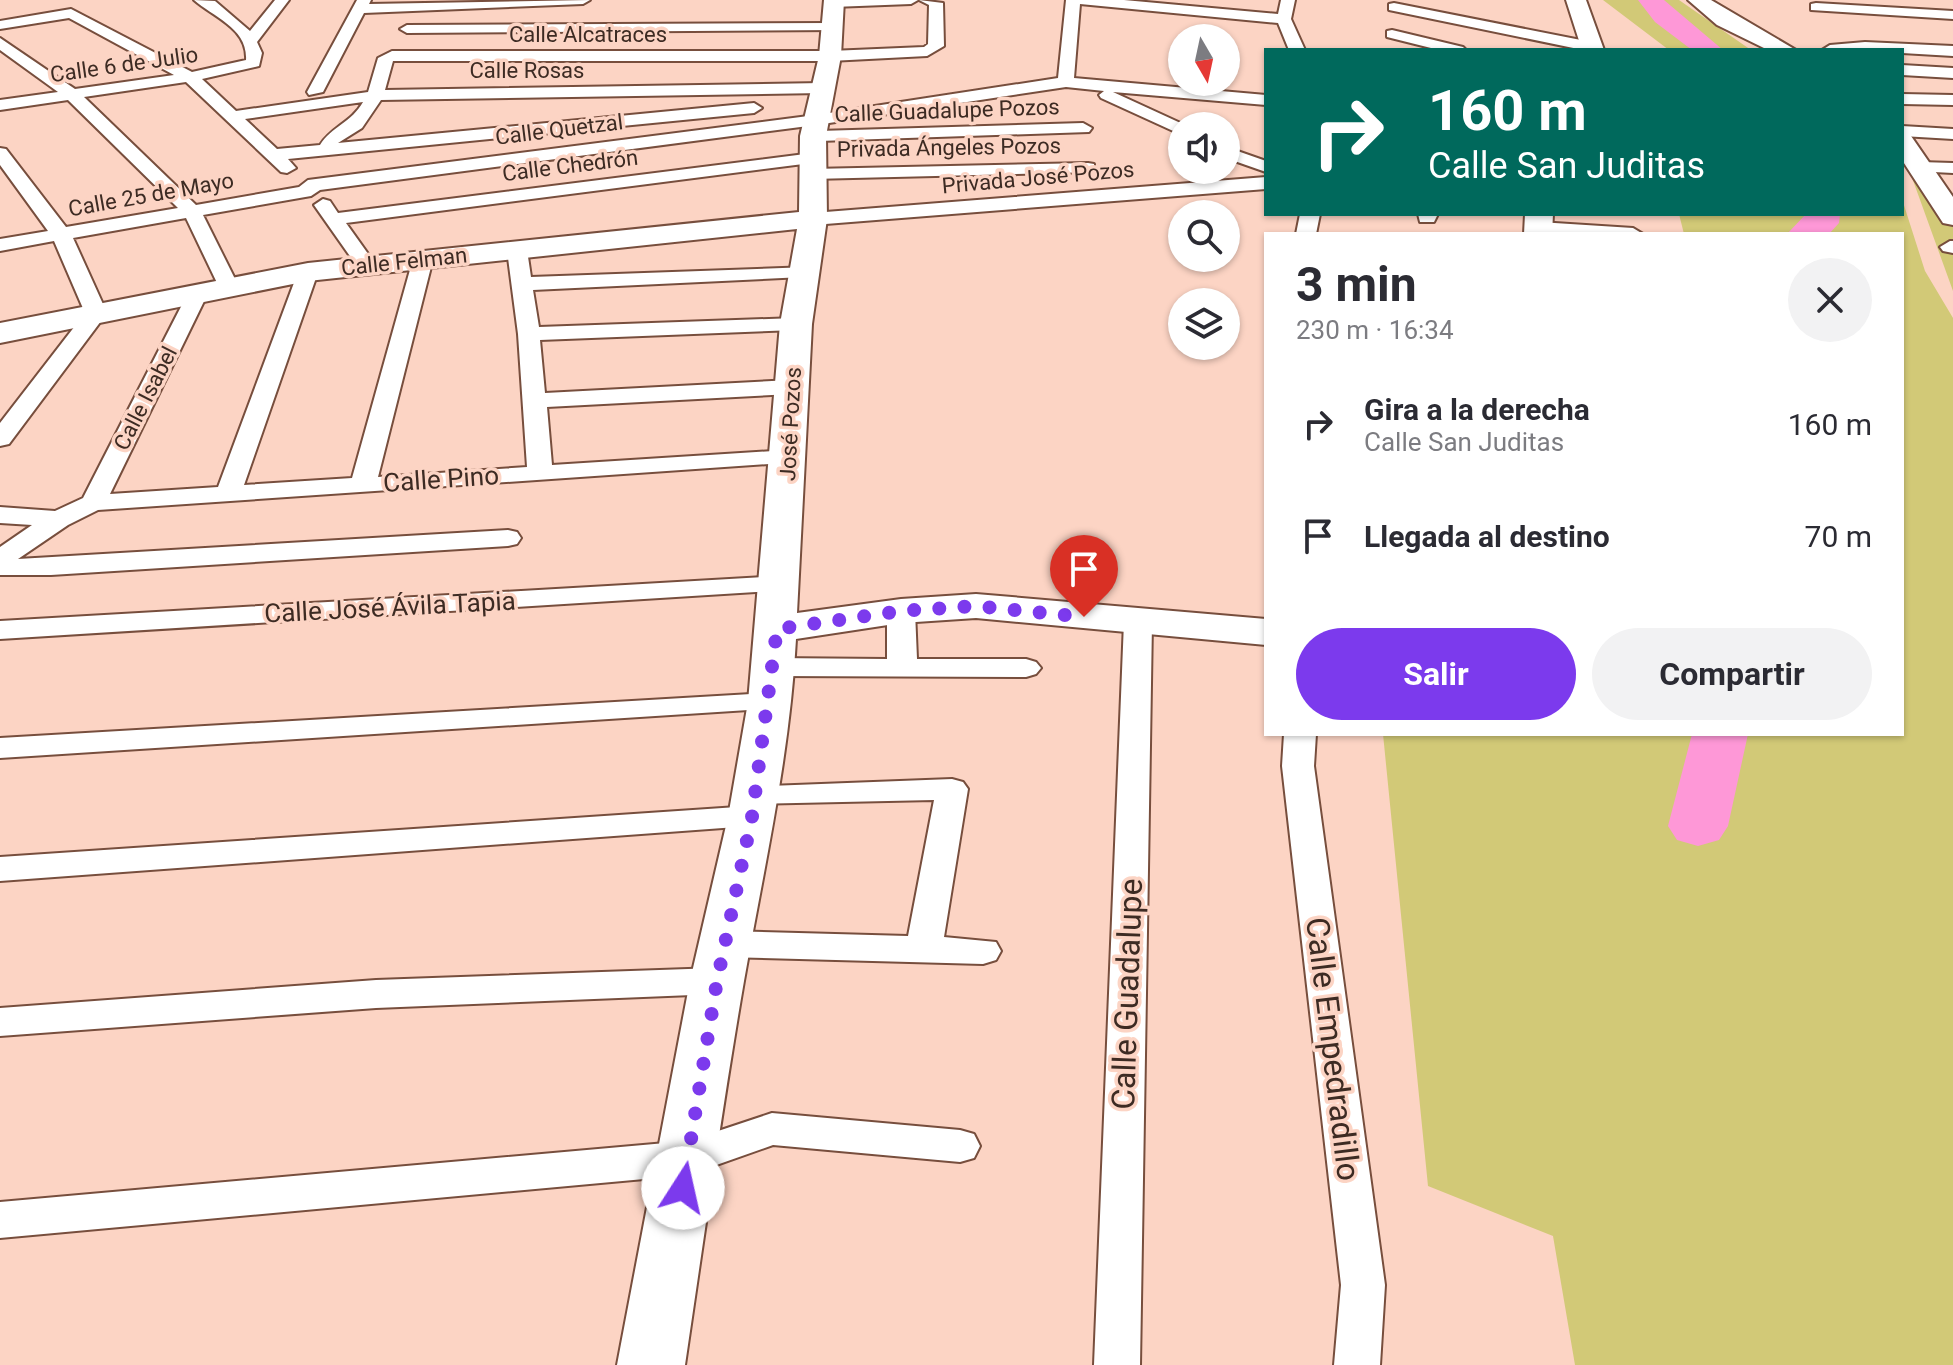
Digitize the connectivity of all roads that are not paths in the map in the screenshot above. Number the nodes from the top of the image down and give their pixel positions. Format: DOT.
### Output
graph roads {
  1 [pos="201,0"];
  2 [pos="282,0"];
  3 [pos="583,0"];
  4 [pos="911,0"];
  5 [pos="926,0"];
  6 [pos="1076,0"];
  7 [pos="1288,0"];
  8 [pos="1576,0"];
  9 [pos="1698,0"];
  10 [pos="932,1"];
  11 [pos="419,4"];
  12 [pos="361,5"];
  13 [pos="455,5"];
  14 [pos="1421,6"];
  15 [pos="1394,7"];
  16 [pos="1816,7"];
  17 [pos="834,10"];
  18 [pos="1953,15"];
  19 [pos="1284,19"];
  20 [pos="0,25"];
  21 [pos="456,28"];
  22 [pos="407,29"];
  23 [pos="1392,34"];
  24 [pos="250,41"];
  25 [pos="0,43"];
  26 [pos="1296,48"];
  27 [pos="1450,48"];
  28 [pos="1589,48"];
  29 [pos="1592,48"];
  30 [pos="1781,48"];
  31 [pos="1853,48"];
  32 [pos="1887,48"];
  33 [pos="1904,49"];
  34 [pos="1953,51"];
  35 [pos="830,56"];
  36 [pos="1904,70"];
  37 [pos="1953,73"];
  38 [pos="190,77"];
  39 [pos="1066,82"];
  40 [pos="315,92"];
  41 [pos="505,92"];
  42 [pos="70,93"];
  43 [pos="375,96"];
  44 [pos="1904,99"];
  45 [pos="1264,100"];
  46 [pos="1953,100"];
  47 [pos="0,105"];
  48 [pos="294,109"];
  49 [pos="492,109"];
  50 [pos="233,116"];
  51 [pos="1088,128"];
  52 [pos="816,130"];
  53 [pos="1168,130"];
  54 [pos="1904,131"];
  55 [pos="1953,134"];
  56 [pos="256,142"];
  57 [pos="1904,144"];
  58 [pos="327,149"];
  59 [pos="0,153"];
  60 [pos="273,155"];
  61 [pos="1240,157"];
  62 [pos="1264,166"];
  63 [pos="1920,167"];
  64 [pos="1953,168"];
  65 [pos="1264,183"];
  66 [pos="310,188"];
  67 [pos="1104,196"];
  68 [pos="1950,206"];
  69 [pos="192,211"];
  70 [pos="333,219"];
  71 [pos="813,219"];
  72 [pos="1539,225"];
  73 [pos="1612,232"];
  74 [pos="61,234"];
  75 [pos="0,245"];
  76 [pos="517,250"];
  77 [pos="423,259"];
  78 [pos="366,265"];
  79 [pos="803,271"];
  80 [pos="308,272"];
  81 [pos="524,284"];
  82 [pos="229,287"];
  83 [pos="198,293"];
  84 [pos="96,313"];
  85 [pos="796,324"];
  86 [pos="0,333"];
  87 [pos="529,334"];
  88 [pos="792,387"];
  89 [pos="532,401"];
  90 [pos="0,439"];
  91 [pos="789,457"];
  92 [pos="540,472"];
  93 [pos="363,485"];
  94 [pos="228,495"];
  95 [pos="93,503"];
  96 [pos="0,515"];
  97 [pos="59,519"];
  98 [pos="508,538"];
  99 [pos="0,559"];
  100 [pos="0,567"];
  101 [pos="901,611"];
  102 [pos="1138,622"];
  103 [pos="0,630"];
  104 [pos="1264,632"];
  105 [pos="775,646"];
  106 [pos="902,667"];
  107 [pos="1026,668"];
  108 [pos="1300,736"];
  109 [pos="0,748"];
  110 [pos="753,805"];
  111 [pos="0,869"];
  112 [pos="924,950"];
  113 [pos="983,951"];
  114 [pos="721,962"];
  115 [pos="0,1022"];
  116 [pos="960,1146"];
  117 [pos="688,1158"];
  118 [pos="0,1220"];
  119 [pos="651,1365"];
  120 [pos="1117,1365"];
  121 [pos="1357,1365"];
  1 -- 24 [label="street"];
  2 -- 24 [label="street"];
  3 -- 13 [label="street"];
  4 -- 17 [label="street"];
  5 -- 10 [label="street"];
  6 -- 19 [label="street"];
  6 -- 39 [label="street"];
  7 -- 19 [label="street"];
  8 -- 29 [label="street"];
  9 -- 30 [label="street"];
  10 -- 35 [label="street"];
  11 -- 12 [label="street"];
  11 -- 13 [label="street"];
  12 -- 40 [label="street"];
  13 -- 21 [label="street"];
  14 -- 15 [label="street"];
  14 -- 28 [label="street"];
  16 -- 18 [label="street"];
  17 -- 21 [label="street"];
  17 -- 35 [label="street, José Pozos"];
  19 -- 26 [label="street"];
  20 -- 38 [label="street"];
  21 -- 22 [label="street"];
  23 -- 27 [label="street"];
  24 -- 38 [label="street, Calle 6 de Julio"];
  25 -- 42 [label="street"];
  31 -- 32 [label="street"];
  33 -- 34 [label="street"];
  35 -- 43 [label="street, Calle Alcatraces"];
  35 -- 52 [label="street, José Pozos"];
  36 -- 37 [label="street"];
  38 -- 42 [label="street, Calle 6 de Julio"];
  38 -- 50 [label="street"];
  39 -- 45 [label="street"];
  39 -- 51 [label="street"];
  39 -- 52 [label="street"];
  41 -- 43 [label="street, Calle Rosas"];
  41 -- 49 [label="street"];
  41 -- 52 [label="street, Calle Rosas"];
  42 -- 47 [label="street, Calle 6 de Julio"];
  42 -- 69 [label="street"];
  43 -- 48 [label="street, Calle Rosas"];
  43 -- 58 [label="street"];
  44 -- 46 [label="street"];
  48 -- 50 [label="street, Calle Rosas"];
  48 -- 56 [label="street"];
  50 -- 56 [label="street"];
  51 -- 52 [label="street, Privada Ángeles Pozos"];
  51 -- 52 [label="street, Calle Guadalupe Pozos"];
  51 -- 53 [label="street"];
  51 -- 67 [label="street"];
  52 -- 58 [label="street"];
  52 -- 66 [label="street, Calle Quetzal"];
  52 -- 70 [label="street, Calle Chedrón"];
  52 -- 71 [label="street, José Pozos"];
  54 -- 55 [label="street"];
  56 -- 60 [label="street"];
  57 -- 63 [label="street"];
  58 -- 60 [label="street"];
  59 -- 74 [label="street"];
  60 -- 66 [label="street"];
  61 -- 62 [label="street"];
  63 -- 64 [label="street"];
  63 -- 68 [label="street"];
  65 -- 67 [label="street, Privada José Pozos"];
  66 -- 69 [label="street, Calle 25 de Mayo"];
  66 -- 70 [label="street"];
  67 -- 71 [label="street, Privada José Pozos"];
  69 -- 74 [label="street, Calle 25 de Mayo"];
  69 -- 82 [label="street"];
  70 -- 78 [label="street"];
  71 -- 76 [label="street, Calle Felman"];
  71 -- 79 [label="street, José Pozos"];
  72 -- 73 [label="street"];
  74 -- 75 [label="street, Calle 25 de Mayo"];
  74 -- 84 [label="street"];
  76 -- 77 [label="street, Calle Felman"];
  76 -- 81 [label="street"];
  77 -- 78 [label="street, Calle Felman"];
  77 -- 93 [label="street"];
  78 -- 80 [label="street, Calle Felman"];
  79 -- 81 [label="street"];
  79 -- 85 [label="street, José Pozos"];
  80 -- 82 [label="street, Calle Felman"];
  80 -- 94 [label="street"];
  81 -- 87 [label="street"];
  82 -- 83 [label="street, Calle Felman"];
  83 -- 84 [label="street, Calle Felman"];
  83 -- 95 [label="street, Calle Isabel"];
  84 -- 86 [label="street, Calle Felman"];
  84 -- 90 [label="street"];
  85 -- 87 [label="street"];
  85 -- 88 [label="street, José Pozos"];
  87 -- 89 [label="street"];
  88 -- 89 [label="street"];
  88 -- 91 [label="street, José Pozos"];
  89 -- 92 [label="street"];
  91 -- 92 [label="street, Calle Pino"];
  91 -- 105 [label="street, José Pozos"];
  92 -- 93 [label="street, Calle Pino"];
  93 -- 94 [label="street, Calle Pino"];
  94 -- 95 [label="street, Calle Pino"];
  95 -- 97 [label="street"];
  96 -- 97 [label="street"];
  97 -- 99 [label="street"];
  98 -- 100 [label="street"];
  101 -- 102 [label="street"];
  101 -- 105 [label="street"];
  101 -- 106 [label="street"];
  102 -- 104 [label="street"];
  102 -- 120 [label="street, Calle Guadalupe"];
  103 -- 105 [label="street, Calle José Ávila Tapia"];
  105 -- 106 [label="street"];
  105 -- 109 [label="street"];
  105 -- 110 [label="street, José Pozos"];
  106 -- 107 [label="street"];
  108 -- 121 [label="street, Calle Empedradillo"];
  110 -- 111 [label="street"];
  110 -- 112 [label="street"];
  110 -- 114 [label="street, José Pozos"];
  112 -- 113 [label="street"];
  112 -- 114 [label="street"];
  114 -- 115 [label="street"];
  114 -- 117 [label="street, José Pozos"];
  116 -- 117 [label="street"];
  117 -- 118 [label="street"];
  117 -- 119 [label="street, José Pozos"];
}
